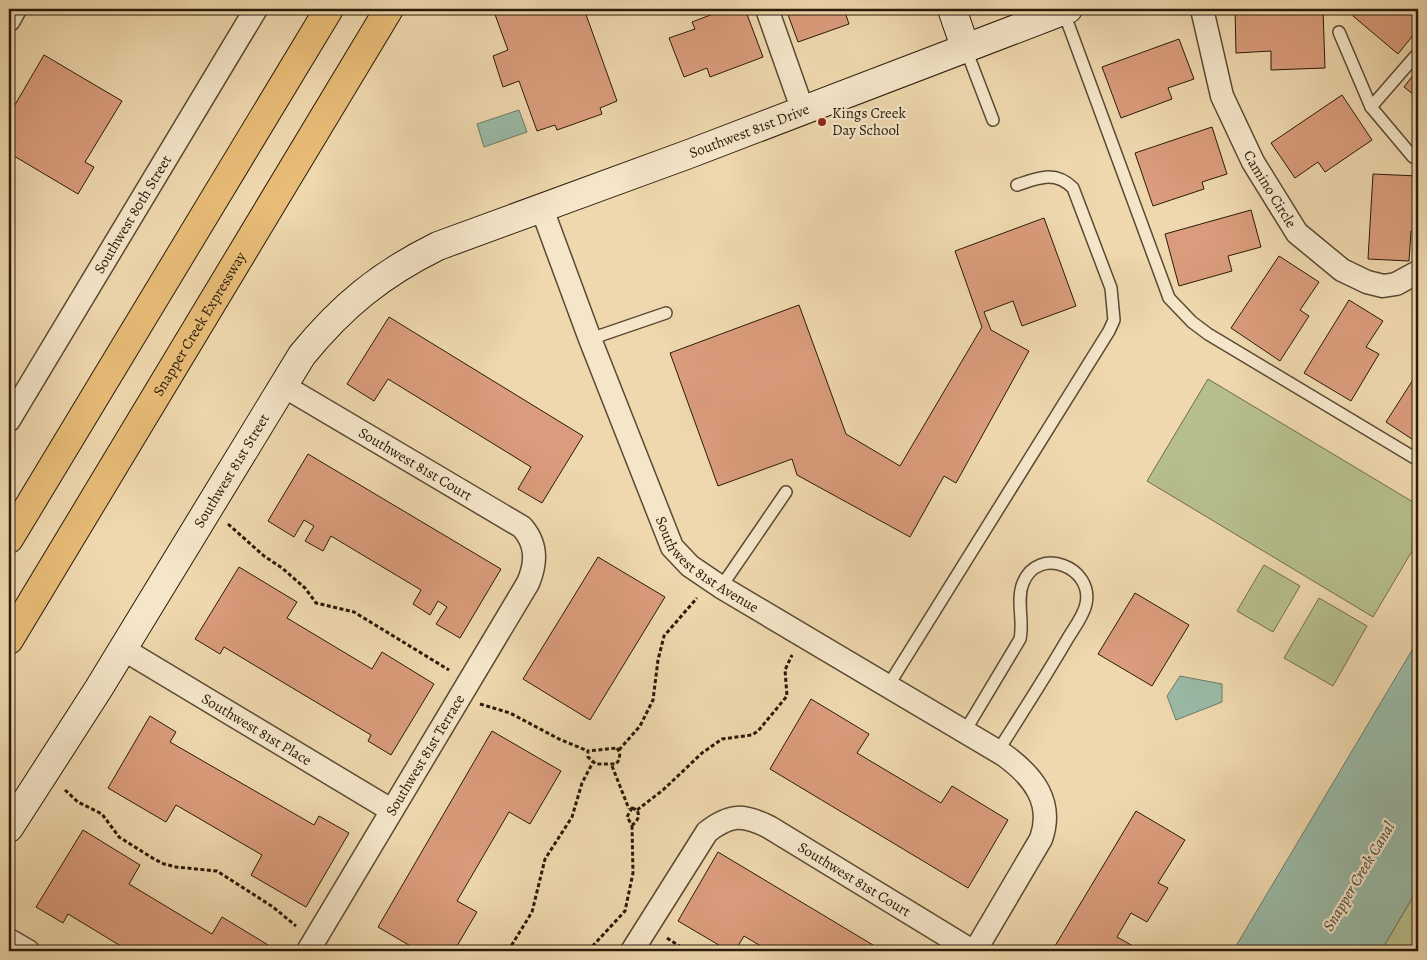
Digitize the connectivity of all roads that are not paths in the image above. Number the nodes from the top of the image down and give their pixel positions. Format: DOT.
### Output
graph roads {
  1 [pos="15,9"];
  2 [pos="256,9"];
  3 [pos="329,9"];
  4 [pos="389,9"];
  5 [pos="767,9"];
  6 [pos="952,9"];
  7 [pos="1202,9"];
  8 [pos="1066,10"];
  9 [pos="9,20"];
  10 [pos="1339,32"];
  11 [pos="965,48"];
  12 [pos="1418,53"];
  13 [pos="1371,107"];
  14 [pos="803,111"];
  15 [pos="993,120"];
  16 [pos="1413,157"];
  17 [pos="1017,185"];
  18 [pos="542,209"];
  19 [pos="1418,272"];
  20 [pos="666,313"];
  21 [pos="590,340"];
  22 [pos="282,385"];
  23 [pos="9,420"];
  24 [pos="1418,460"];
  25 [pos="786,492"];
  26 [pos="9,539"];
  27 [pos="535,555"];
  28 [pos="721,587"];
  29 [pos="9,640"];
  30 [pos="123,649"];
  31 [pos="888,686"];
  32 [pos="966,731"];
  33 [pos="998,751"];
  34 [pos="391,810"];
  35 [pos="9,828"];
  36 [pos="9,940"];
  37 [pos="28,951"];
  38 [pos="308,951"];
  39 [pos="632,951"];
  40 [pos="973,951"];
  1 -- 9 [label="street"];
  2 -- 23 [label="street, Southwest 80th Street"];
  3 -- 26 [label="highway"];
  4 -- 29 [label="highway, Snapper Creek Expressway"];
  5 -- 14 [label="street"];
  6 -- 11 [label="street"];
  7 -- 19 [label="street, Camino Circle"];
  8 -- 11 [label="street, Southwest 81st Drive"];
  8 -- 24 [label="lane"];
  10 -- 13 [label="lane"];
  11 -- 14 [label="street, Southwest 81st Drive"];
  11 -- 15 [label="lane"];
  12 -- 13 [label="lane"];
  13 -- 16 [label="lane"];
  14 -- 18 [label="street, Southwest 81st Drive"];
  17 -- 31 [label="lane"];
  18 -- 21 [label="street, Southwest 81st Avenue"];
  18 -- 22 [label="street, Southwest 81st Street"];
  20 -- 21 [label="lane"];
  21 -- 28 [label="street, Southwest 81st Avenue"];
  22 -- 27 [label="street, Southwest 81st Court"];
  22 -- 30 [label="street, Southwest 81st Street"];
  25 -- 28 [label="lane"];
  27 -- 34 [label="street, Southwest 81st Terrace"];
  28 -- 31 [label="street, Southwest 81st Avenue"];
  30 -- 34 [label="street, Southwest 81st Place"];
  30 -- 35 [label="street, Southwest 81st Street"];
  31 -- 32 [label="street, Southwest 81st Avenue"];
  32 -- 33 [label="street, Southwest 81st Avenue"];
  32 -- 33 [label="lane"];
  33 -- 40 [label="street, Southwest 81st Avenue"];
  34 -- 38 [label="street, Southwest 81st Terrace"];
  36 -- 37 [label="street"];
  39 -- 40 [label="street, Southwest 81st Court"];
}
